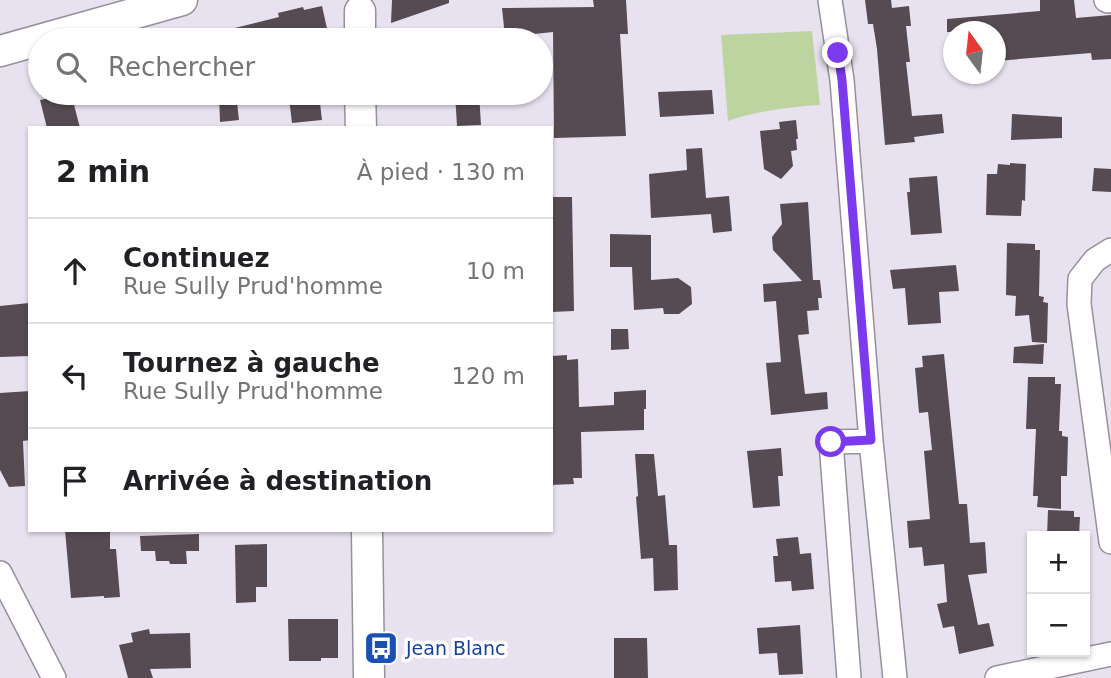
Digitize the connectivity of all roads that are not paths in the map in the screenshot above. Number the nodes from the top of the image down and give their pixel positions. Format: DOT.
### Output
graph roads {
  1 [pos="182,0"];
  2 [pos="830,0"];
  3 [pos="359,5"];
  4 [pos="82,28"];
  5 [pos="359,28"];
  6 [pos="28,43"];
  7 [pos="0,51"];
  8 [pos="360,105"];
  9 [pos="361,126"];
  10 [pos="1111,250"];
  11 [pos="871,440"];
  12 [pos="367,532"];
  13 [pos="1111,542"];
  14 [pos="0,573"];
  15 [pos="1111,654"];
  16 [pos="54,678"];
  17 [pos="369,678"];
  18 [pos="849,678"];
  19 [pos="895,678"];
  20 [pos="997,678"];
  1 -- 4 [label="main road"];
  2 -- 11 [label="street"];
  3 -- 5 [label="main road"];
  6 -- 7 [label="main road"];
  8 -- 9 [label="main road"];
  10 -- 13 [label="street"];
  11 -- 18 [label="street"];
  11 -- 19 [label="street"];
  12 -- 17 [label="main road"];
  14 -- 16 [label="street"];
  15 -- 20 [label="street"];
}
